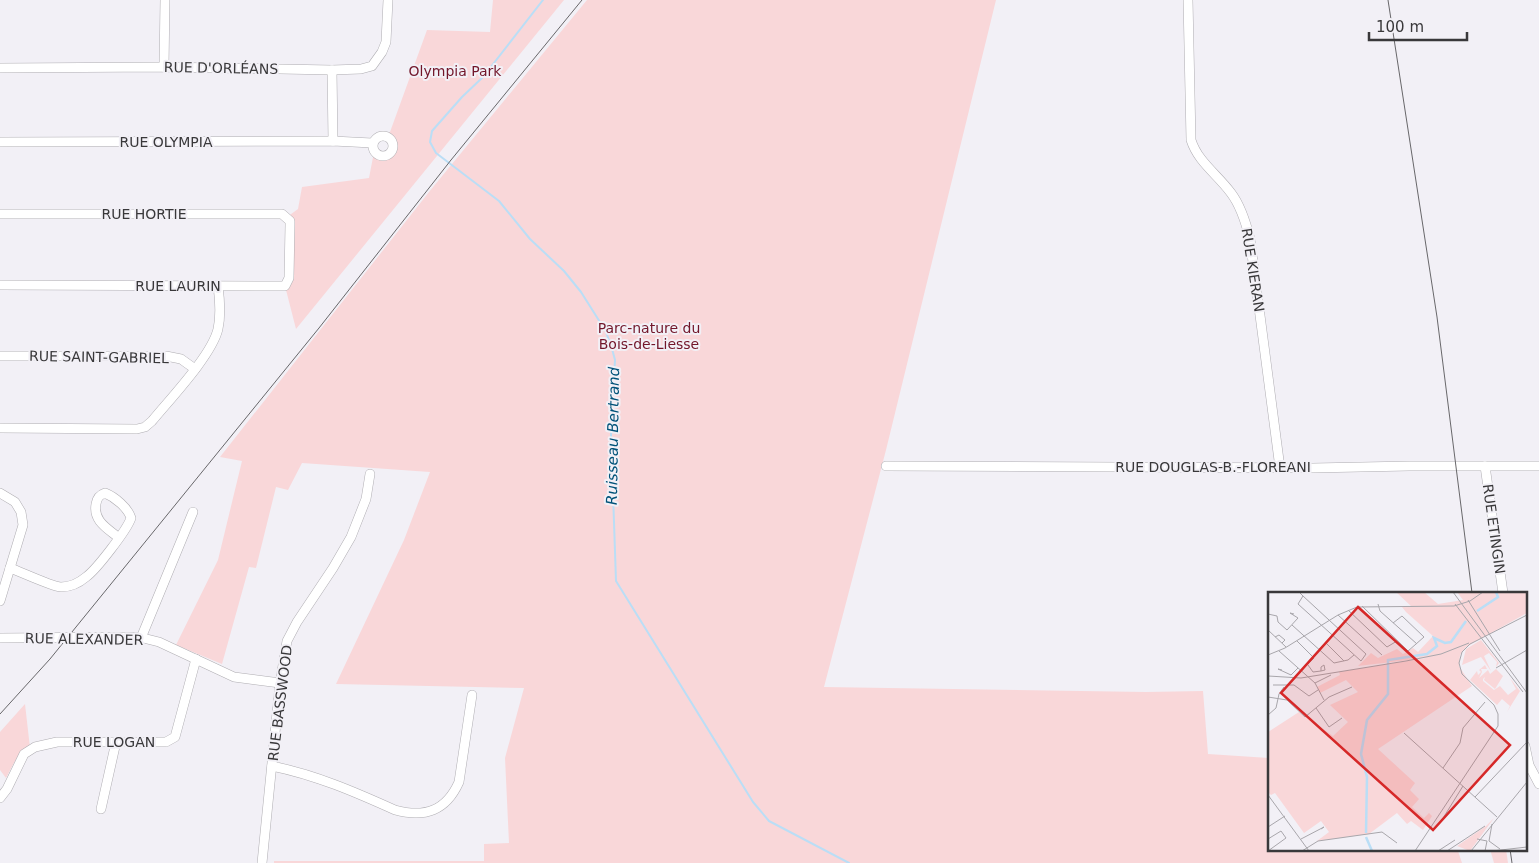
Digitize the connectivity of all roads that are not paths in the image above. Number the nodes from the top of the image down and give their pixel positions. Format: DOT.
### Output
graph roads {
  1 [pos="165,0"];
  2 [pos="388,0"];
  3 [pos="1188,0"];
  4 [pos="164,67"];
  5 [pos="0,68"];
  6 [pos="332,70"];
  7 [pos="333,141"];
  8 [pos="0,142"];
  9 [pos="372,144"];
  10 [pos="0,214"];
  11 [pos="287,217"];
  12 [pos="0,285"];
  13 [pos="218,286"];
  14 [pos="0,356"];
  15 [pos="195,369"];
  16 [pos="0,428"];
  17 [pos="886,466"];
  18 [pos="1485,466"];
  19 [pos="1539,466"];
  20 [pos="1280,468"];
  21 [pos="370,474"];
  22 [pos="0,493"];
  23 [pos="193,512"];
  24 [pos="119,538"];
  25 [pos="10,568"];
  26 [pos="1503,592"];
  27 [pos="0,601"];
  28 [pos="0,638"];
  29 [pos="141,638"];
  30 [pos="196,659"];
  31 [pos="280,683"];
  32 [pos="472,695"];
  33 [pos="116,742"];
  34 [pos="1526,751"];
  35 [pos="272,766"];
  36 [pos="1539,784"];
  37 [pos="0,798"];
  38 [pos="101,809"];
  39 [pos="262,863"];
  1 -- 4 [label="street"];
  2 -- 6 [label="street, RUE D'ORLÉANS"];
  3 -- 20 [label="street, RUE KIERAN"];
  4 -- 5 [label="street, RUE D'ORLÉANS"];
  4 -- 6 [label="street, RUE D'ORLÉANS"];
  6 -- 7 [label="street"];
  7 -- 8 [label="street, RUE OLYMPIA"];
  7 -- 9 [label="street, RUE OLYMPIA"];
  10 -- 11 [label="street, RUE HORTIE"];
  11 -- 13 [label="street, RUE LAURIN"];
  12 -- 13 [label="street, RUE LAURIN"];
  13 -- 15 [label="street"];
  14 -- 15 [label="street, RUE SAINT-GABRIEL"];
  15 -- 16 [label="street"];
  17 -- 20 [label="street, RUE DOUGLAS-B.-FLOREANI"];
  18 -- 19 [label="street, RUE DOUGLAS-B.-FLOREANI"];
  18 -- 20 [label="street, RUE DOUGLAS-B.-FLOREANI"];
  18 -- 26 [label="street, RUE ETINGIN"];
  21 -- 31 [label="street, RUE BASSWOOD"];
  22 -- 25 [label="street"];
  23 -- 29 [label="street"];
  24 -- 24 [label="street"];
  24 -- 25 [label="street"];
  25 -- 27 [label="street"];
  28 -- 29 [label="street, RUE ALEXANDER"];
  29 -- 30 [label="street, RUE ALEXANDER"];
  30 -- 31 [label="street, RUE ALEXANDER"];
  30 -- 33 [label="street, RUE LOGAN"];
  31 -- 35 [label="street, RUE BASSWOOD"];
  32 -- 35 [label="street"];
  33 -- 37 [label="street, RUE LOGAN"];
  33 -- 38 [label="street"];
  34 -- 36 [label="street"];
  35 -- 39 [label="street, RUE BASSWOOD"];
}
